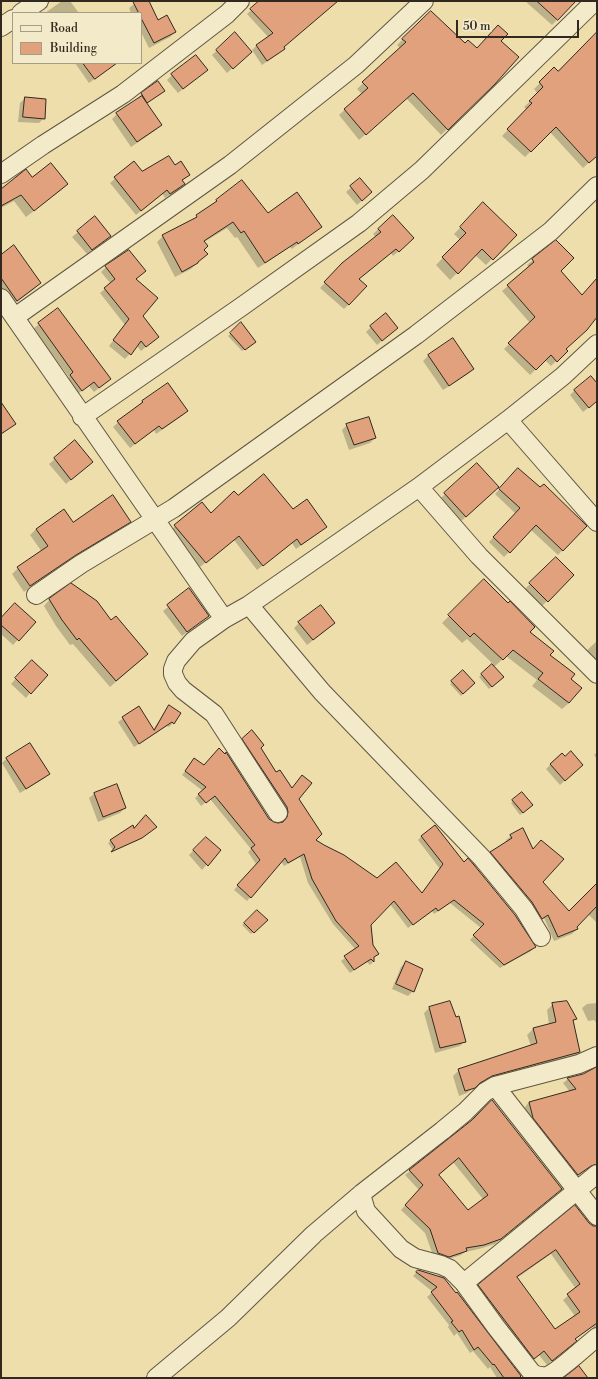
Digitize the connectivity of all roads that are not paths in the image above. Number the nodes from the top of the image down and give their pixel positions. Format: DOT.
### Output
graph roads {
  1 [pos="39,1"];
  2 [pos="240,1"];
  3 [pos="424,1"];
  4 [pos="595,1"];
  5 [pos="23,12"];
  6 [pos="12,20"];
  7 [pos="1,27"];
  8 [pos="1,174"];
  9 [pos="597,186"];
  10 [pos="1,298"];
  11 [pos="16,317"];
  12 [pos="596,348"];
  13 [pos="82,417"];
  14 [pos="508,420"];
  15 [pos="419,487"];
  16 [pos="155,520"];
  17 [pos="597,522"];
  18 [pos="36,595"];
  19 [pos="249,605"];
  20 [pos="224,619"];
  21 [pos="597,674"];
  22 [pos="278,813"];
  23 [pos="540,937"];
  24 [pos="597,1056"];
  25 [pos="495,1086"];
  26 [pos="597,1174"];
  27 [pos="577,1190"];
  28 [pos="361,1194"];
  29 [pos="597,1216"];
  30 [pos="464,1282"];
  31 [pos="597,1337"];
  32 [pos="156,1378"];
  1 -- 5 [label="street"];
  2 -- 8 [label="street"];
  3 -- 11 [label="street"];
  4 -- 13 [label="street"];
  6 -- 7 [label="street"];
  9 -- 16 [label="street"];
  10 -- 11 [label="street"];
  11 -- 13 [label="street"];
  12 -- 14 [label="street"];
  13 -- 16 [label="street"];
  14 -- 15 [label="street"];
  14 -- 17 [label="street"];
  15 -- 19 [label="street"];
  15 -- 21 [label="street"];
  16 -- 18 [label="street"];
  16 -- 20 [label="street"];
  19 -- 20 [label="street"];
  19 -- 23 [label="street"];
  20 -- 22 [label="street"];
  24 -- 25 [label="street"];
  25 -- 27 [label="street"];
  25 -- 28 [label="street"];
  26 -- 27 [label="street"];
  27 -- 29 [label="street"];
  27 -- 30 [label="street"];
  28 -- 30 [label="street"];
  28 -- 32 [label="street"];
  30 -- 31 [label="street"];
}
